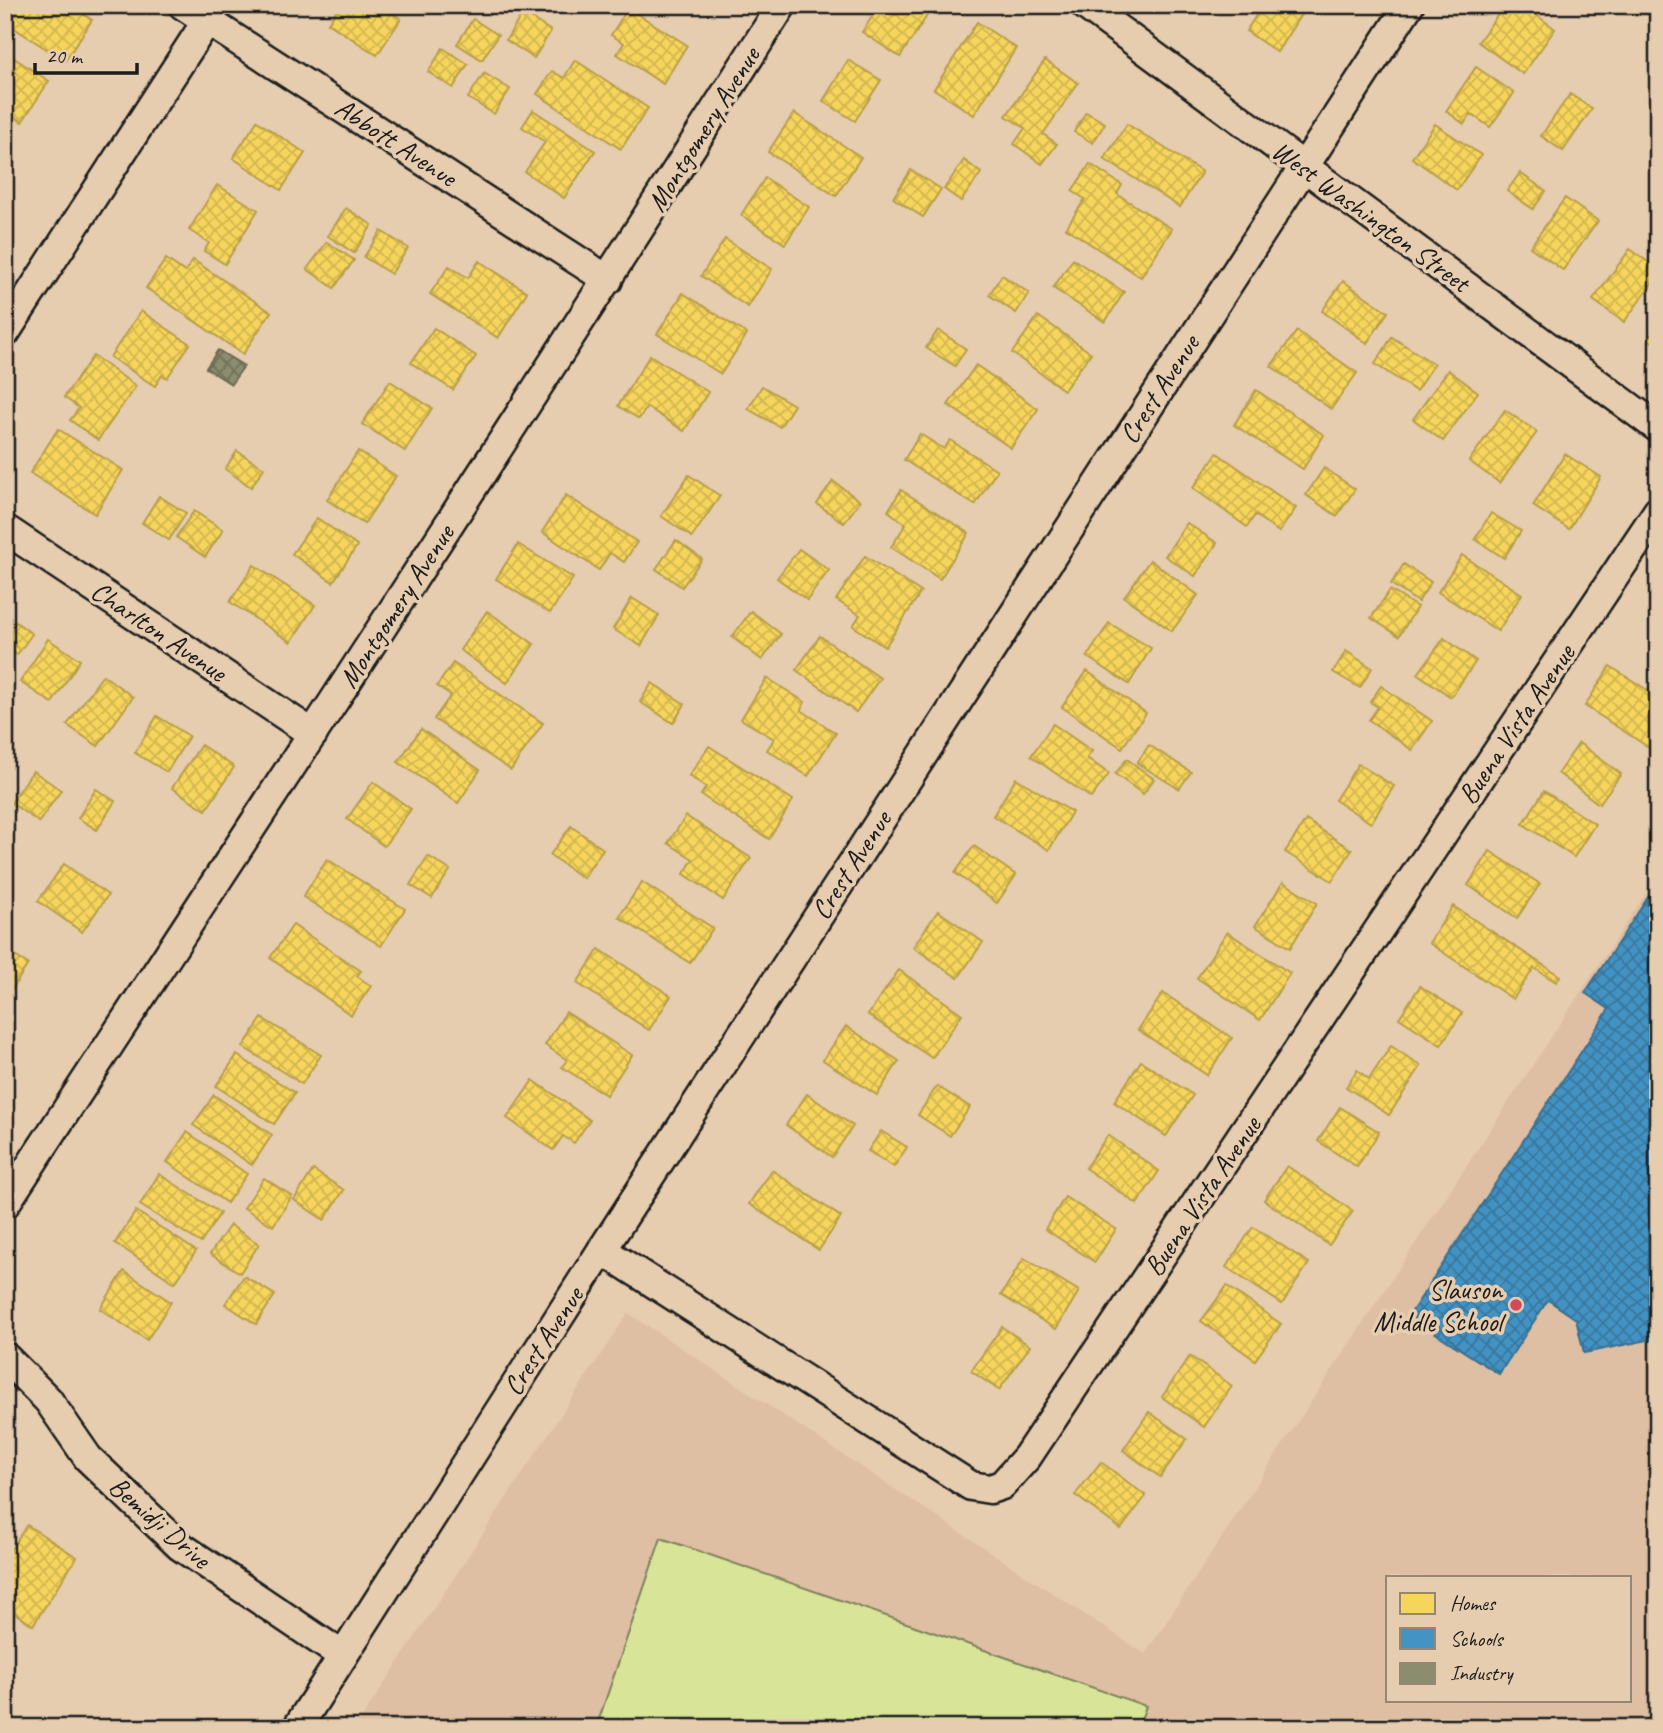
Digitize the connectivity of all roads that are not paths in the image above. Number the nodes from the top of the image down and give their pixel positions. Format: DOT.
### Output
graph roads {
  1 [pos="183,5"];
  2 [pos="782,5"];
  3 [pos="1085,5"];
  4 [pos="1409,5"];
  5 [pos="212,13"];
  6 [pos="1304,167"];
  7 [pos="608,280"];
  8 [pos="5,333"];
  9 [pos="1658,428"];
  10 [pos="1658,511"];
  11 [pos="5,528"];
  12 [pos="313,734"];
  13 [pos="5,1204"];
  14 [pos="602,1250"];
  15 [pos="5,1357"];
  16 [pos="342,1656"];
  17 [pos="297,1728"];
  1 -- 5 [label="street, Abbott Avenue"];
  2 -- 7 [label="street, Montgomery Avenue"];
  3 -- 6 [label="street, West Washington Street"];
  4 -- 6 [label="street, Crest Avenue"];
  5 -- 7 [label="street, Abbott Avenue"];
  5 -- 8 [label="street"];
  6 -- 9 [label="street, West Washington Street"];
  6 -- 14 [label="street, Crest Avenue"];
  7 -- 12 [label="street, Montgomery Avenue"];
  10 -- 14 [label="street, Buena Vista Avenue"];
  11 -- 12 [label="street, Charlton Avenue"];
  12 -- 13 [label="street, Montgomery Avenue"];
  14 -- 16 [label="street, Crest Avenue"];
  15 -- 16 [label="street, Bemidji Drive"];
  16 -- 17 [label="street, Crest Avenue"];
}
